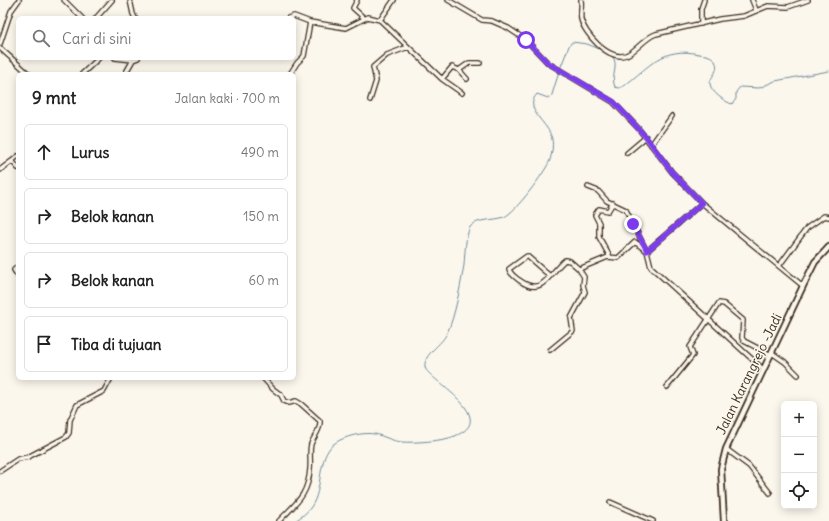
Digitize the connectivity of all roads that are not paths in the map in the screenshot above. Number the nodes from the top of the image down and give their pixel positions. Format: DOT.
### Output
graph roads {
  1 [pos="19,0"];
  2 [pos="64,0"];
  3 [pos="112,0"];
  4 [pos="130,0"];
  5 [pos="357,0"];
  6 [pos="394,0"];
  7 [pos="448,0"];
  8 [pos="581,0"];
  9 [pos="704,0"];
  10 [pos="752,0"];
  11 [pos="808,0"];
  12 [pos="756,10"];
  13 [pos="80,16"];
  14 [pos="98,16"];
  15 [pos="134,16"];
  16 [pos="296,17"];
  17 [pos="364,18"];
  18 [pos="380,20"];
  19 [pos="310,22"];
  20 [pos="701,24"];
  21 [pos="0,44"];
  22 [pos="408,47"];
  23 [pos="0,48"];
  24 [pos="97,60"];
  25 [pos="133,60"];
  26 [pos="480,63"];
  27 [pos="459,70"];
  28 [pos="27,72"];
  29 [pos="84,72"];
  30 [pos="126,72"];
  31 [pos="291,72"];
  32 [pos="467,78"];
  33 [pos="442,79"];
  34 [pos="462,94"];
  35 [pos="370,100"];
  36 [pos="672,116"];
  37 [pos="646,137"];
  38 [pos="652,145"];
  39 [pos="627,153"];
  40 [pos="16,158"];
  41 [pos="12,161"];
  42 [pos="16,166"];
  43 [pos="0,170"];
  44 [pos="588,187"];
  45 [pos="614,203"];
  46 [pos="702,203"];
  47 [pos="829,217"];
  48 [pos="829,246"];
  49 [pos="646,250"];
  50 [pos="610,257"];
  51 [pos="779,266"];
  52 [pos="579,269"];
  53 [pos="550,276"];
  54 [pos="803,286"];
  55 [pos="708,320"];
  56 [pos="550,350"];
  57 [pos="772,354"];
  58 [pos="764,370"];
  59 [pos="798,375"];
  60 [pos="111,380"];
  61 [pos="265,380"];
  62 [pos="667,387"];
  63 [pos="726,449"];
  64 [pos="0,471"];
  65 [pos="770,493"];
  66 [pos="610,502"];
  67 [pos="279,521"];
  68 [pos="653,521"];
  69 [pos="724,521"];
  1 -- 21 [label="street"];
  2 -- 13 [label="street"];
  3 -- 14 [label="street"];
  4 -- 15 [label="street"];
  5 -- 17 [label="street"];
  6 -- 18 [label="street"];
  7 -- 37 [label="street"];
  8 -- 20 [label="street"];
  9 -- 20 [label="street"];
  10 -- 12 [label="street"];
  11 -- 12 [label="street"];
  12 -- 20 [label="street"];
  16 -- 19 [label="street"];
  17 -- 18 [label="street"];
  17 -- 19 [label="street"];
  18 -- 22 [label="street"];
  19 -- 31 [label="street"];
  22 -- 33 [label="street"];
  22 -- 35 [label="street"];
  23 -- 28 [label="street"];
  24 -- 29 [label="street"];
  25 -- 30 [label="street"];
  26 -- 27 [label="street"];
  27 -- 32 [label="street"];
  27 -- 33 [label="street"];
  33 -- 34 [label="street"];
  36 -- 38 [label="street"];
  37 -- 38 [label="street"];
  37 -- 39 [label="street"];
  38 -- 46 [label="street"];
  40 -- 41 [label="street"];
  41 -- 42 [label="street"];
  41 -- 43 [label="street"];
  44 -- 45 [label="street"];
  45 -- 49 [label="street"];
  45 -- 50 [label="street"];
  46 -- 49 [label="street"];
  46 -- 51 [label="street"];
  47 -- 51 [label="street"];
  48 -- 54 [label="street, Jalan Karangrejo -Jadi"];
  49 -- 50 [label="street"];
  49 -- 55 [label="street"];
  50 -- 52 [label="street"];
  51 -- 54 [label="street"];
  52 -- 53 [label="street"];
  52 -- 56 [label="street"];
  53 -- 53 [label="street"];
  54 -- 57 [label="street, Jalan Karangrejo -Jadi"];
  55 -- 57 [label="street"];
  55 -- 58 [label="street"];
  55 -- 62 [label="street"];
  57 -- 58 [label="street, Jalan Karangrejo -Jadi"];
  57 -- 59 [label="street"];
  58 -- 63 [label="street, Jalan Karangrejo -Jadi"];
  60 -- 64 [label="street"];
  61 -- 67 [label="street"];
  63 -- 65 [label="street"];
  63 -- 69 [label="street, Jalan Karangrejo -Jadi"];
  66 -- 68 [label="street"];
}
